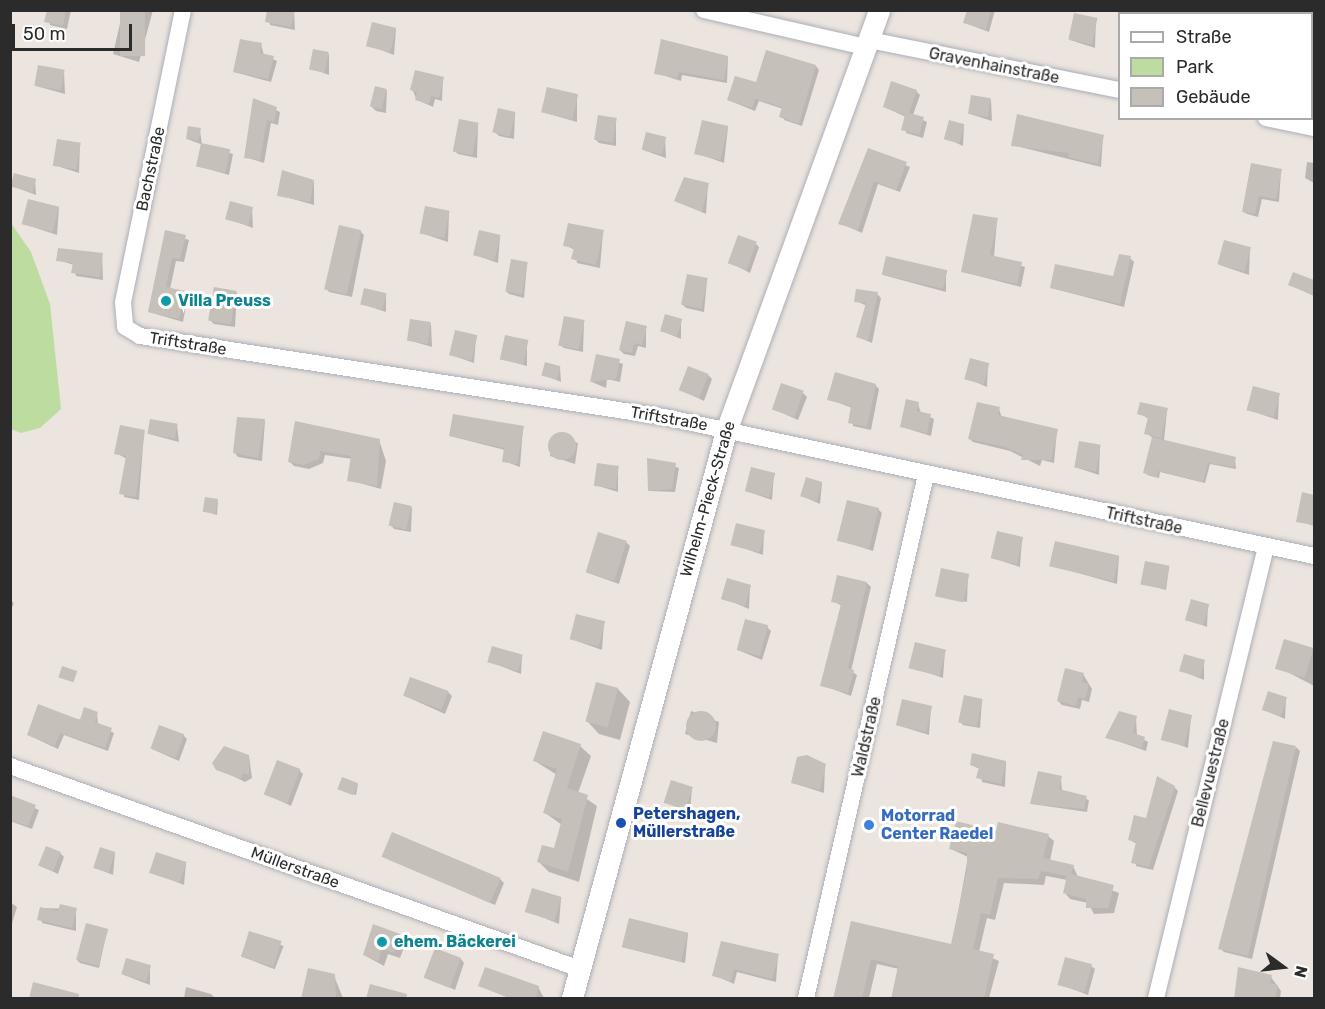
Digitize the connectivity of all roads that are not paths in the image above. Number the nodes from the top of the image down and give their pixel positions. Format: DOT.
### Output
graph roads {
  1 [pos="183,10"];
  2 [pos="704,10"];
  3 [pos="879,10"];
  4 [pos="868,44"];
  5 [pos="1118,90"];
  6 [pos="1276,120"];
  7 [pos="1314,128"];
  8 [pos="125,327"];
  9 [pos="726,430"];
  10 [pos="926,474"];
  11 [pos="1266,547"];
  12 [pos="1314,556"];
  13 [pos="10,766"];
  14 [pos="580,969"];
  15 [pos="572,999"];
  16 [pos="806,999"];
  17 [pos="1156,999"];
  1 -- 8 [label="street, Bachstraße"];
  2 -- 4 [label="street, Gravenhainstraße"];
  3 -- 4 [label="street, Wilhelm-Pieck-Straße"];
  4 -- 5 [label="street, Gravenhainstraße"];
  4 -- 9 [label="street, Wilhelm-Pieck-Straße"];
  6 -- 7 [label="street"];
  8 -- 9 [label="street, Triftstraße"];
  9 -- 10 [label="street, Triftstraße"];
  9 -- 14 [label="street, Wilhelm-Pieck-Straße"];
  10 -- 11 [label="street, Triftstraße"];
  10 -- 16 [label="street, Waldstraße"];
  11 -- 12 [label="street, Triftstraße"];
  11 -- 17 [label="street, Bellevuestraße"];
  13 -- 14 [label="street, Müllerstraße"];
  14 -- 15 [label="street, Wilhelm-Pieck-Straße"];
}
